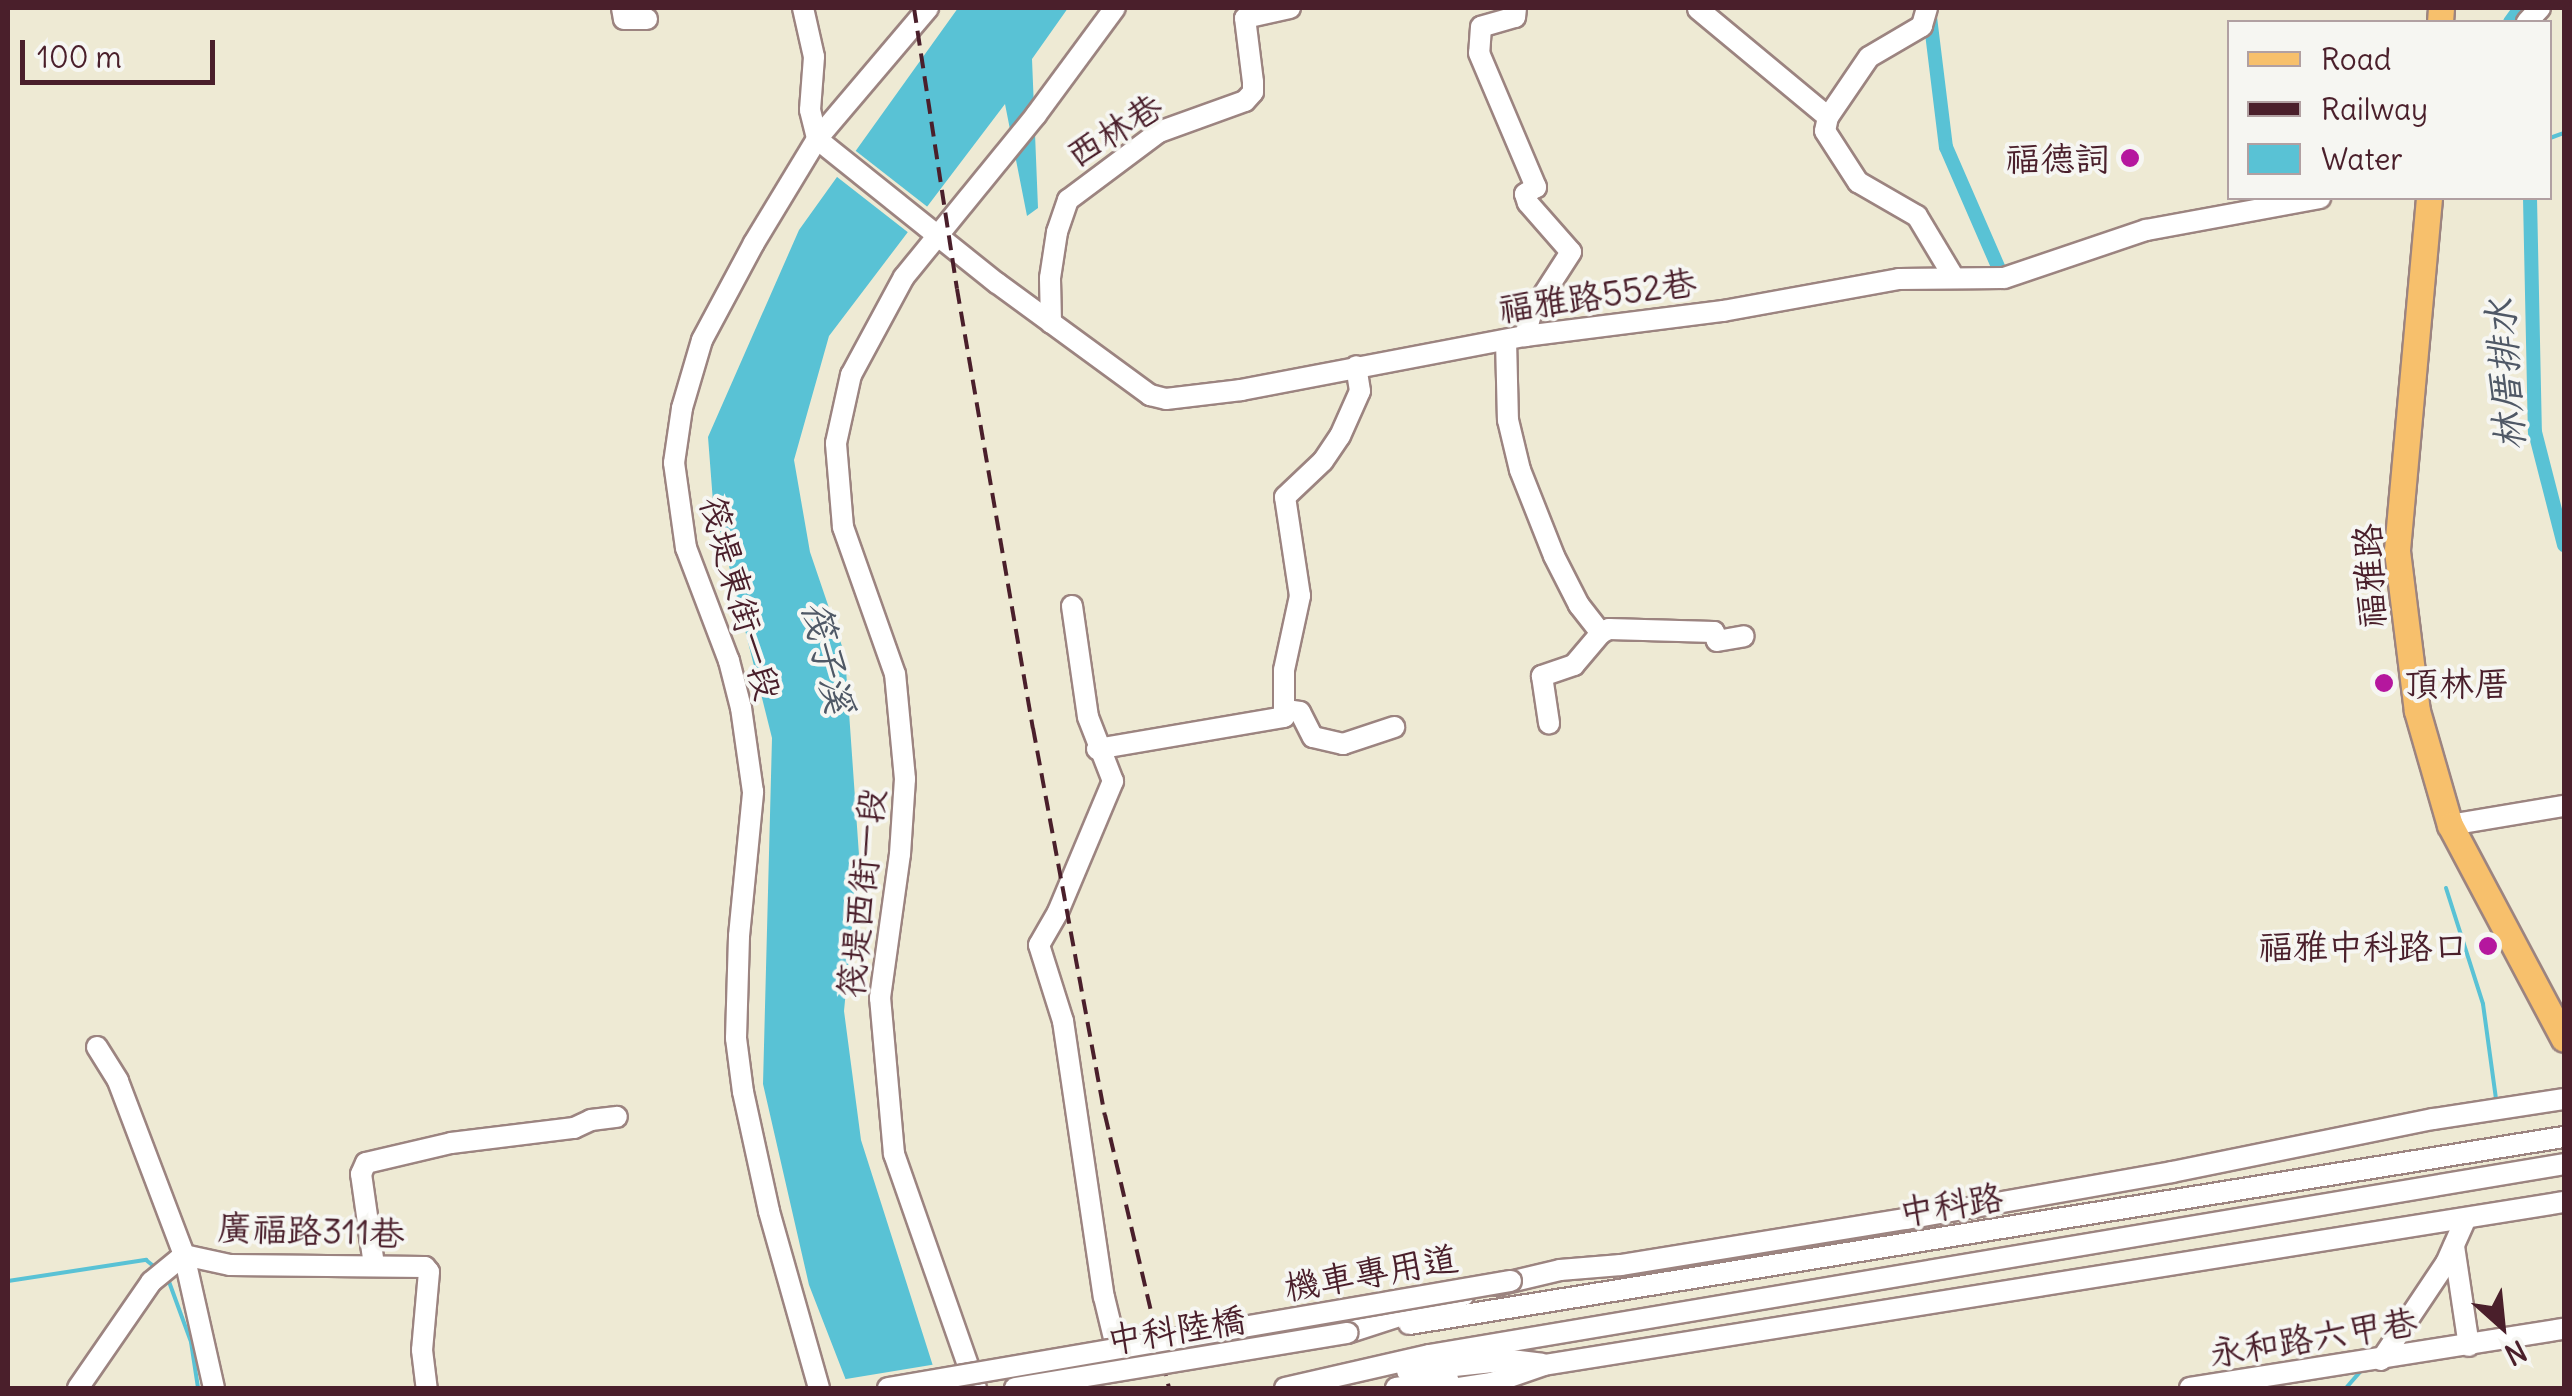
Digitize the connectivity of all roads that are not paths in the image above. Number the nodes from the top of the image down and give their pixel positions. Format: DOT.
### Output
graph roads {
  1 [pos="622,8"];
  2 [pos="803,8"];
  3 [pos="928,8"];
  4 [pos="1115,8"];
  5 [pos="1290,8"];
  6 [pos="1521,8"];
  7 [pos="1927,8"];
  8 [pos="1698,9"];
  9 [pos="647,19"];
  10 [pos="1828,118"];
  11 [pos="822,143"];
  12 [pos="2309,200"];
  13 [pos="2429,200"];
  14 [pos="933,232"];
  15 [pos="1952,276"];
  16 [pos="1051,323"];
  17 [pos="1516,338"];
  18 [pos="1356,366"];
  19 [pos="1072,606"];
  20 [pos="1600,633"];
  21 [pos="1744,636"];
  22 [pos="1286,710"];
  23 [pos="1549,723"];
  24 [pos="1394,727"];
  25 [pos="1097,749"];
  26 [pos="2564,806"];
  27 [pos="2450,825"];
  28 [pos="2564,1039"];
  29 [pos="97,1047"];
  30 [pos="2564,1099"];
  31 [pos="617,1117"];
  32 [pos="2564,1137"];
  33 [pos="2564,1164"];
  34 [pos="2564,1202"];
  35 [pos="2466,1218"];
  36 [pos="1795,1236"];
  37 [pos="2454,1246"];
  38 [pos="184,1255"];
  39 [pos="1802,1261"];
  40 [pos="374,1265"];
  41 [pos="1510,1280"];
  42 [pos="1807,1294"];
  43 [pos="1812,1320"];
  44 [pos="2564,1329"];
  45 [pos="1347,1333"];
  46 [pos="1114,1338"];
  47 [pos="2469,1346"];
  48 [pos="1057,1347"];
  49 [pos="2381,1360"];
  50 [pos="1544,1364"];
  51 [pos="1360,1375"];
  52 [pos="78,1388"];
  53 [pos="214,1388"];
  54 [pos="427,1388"];
  55 [pos="820,1388"];
  56 [pos="888,1388"];
  57 [pos="976,1388"];
  58 [pos="1015,1388"];
  59 [pos="1066,1388"];
  60 [pos="1286,1388"];
  61 [pos="1396,1388"];
  62 [pos="1459,1388"];
  63 [pos="2190,1388"];
  1 -- 9 [label="street"];
  2 -- 11 [label="street"];
  3 -- 11 [label="street, 筏堤東街一段"];
  4 -- 14 [label="street, 筏堤西街一段"];
  5 -- 16 [label="street, 西林巷"];
  6 -- 17 [label="street"];
  7 -- 10 [label="street"];
  8 -- 10 [label="street"];
  10 -- 15 [label="street"];
  11 -- 14 [label="street, 福雅路552巷"];
  11 -- 55 [label="street, 筏堤東街一段"];
  12 -- 15 [label="street, 福雅路552巷"];
  13 -- 27 [label="main road, 福雅路"];
  14 -- 16 [label="street, 福雅路552巷"];
  14 -- 57 [label="street, 筏堤西街一段"];
  15 -- 17 [label="street, 福雅路552巷"];
  16 -- 18 [label="street, 福雅路552巷"];
  17 -- 18 [label="street, 福雅路552巷"];
  17 -- 20 [label="street"];
  18 -- 22 [label="street"];
  19 -- 25 [label="street"];
  20 -- 21 [label="street"];
  20 -- 23 [label="street"];
  22 -- 24 [label="street"];
  22 -- 25 [label="street"];
  25 -- 46 [label="street"];
  26 -- 27 [label="street"];
  27 -- 28 [label="main road, 福雅路"];
  29 -- 38 [label="street"];
  30 -- 36 [label="street, 中科路"];
  31 -- 40 [label="street"];
  32 -- 39 [label="street, 中科路"];
  33 -- 42 [label="street, 中科路"];
  34 -- 35 [label="street"];
  35 -- 37 [label="street"];
  35 -- 43 [label="street"];
  36 -- 39 [label="street"];
  36 -- 41 [label="street, 中科路"];
  37 -- 47 [label="street"];
  37 -- 49 [label="street"];
  38 -- 40 [label="street, 廣福路311巷"];
  38 -- 52 [label="street, 廣福路311巷"];
  38 -- 53 [label="street"];
  39 -- 42 [label="street"];
  39 -- 45 [label="street, 中科路"];
  40 -- 54 [label="street, 廣福路311巷"];
  41 -- 45 [label="street"];
  41 -- 56 [label="street, 機車專用道, bridge"];
  42 -- 43 [label="street"];
  42 -- 51 [label="street, 中科路"];
  43 -- 50 [label="street"];
  44 -- 47 [label="street, 永和路六甲巷"];
  45 -- 58 [label="street, 中科陸橋, bridge"];
  47 -- 49 [label="street, 永和路六甲巷"];
  48 -- 59 [label="street"];
  49 -- 63 [label="street, 永和路六甲巷"];
  50 -- 51 [label="street"];
  50 -- 61 [label="street"];
  50 -- 62 [label="street"];
  51 -- 60 [label="street"];
}
